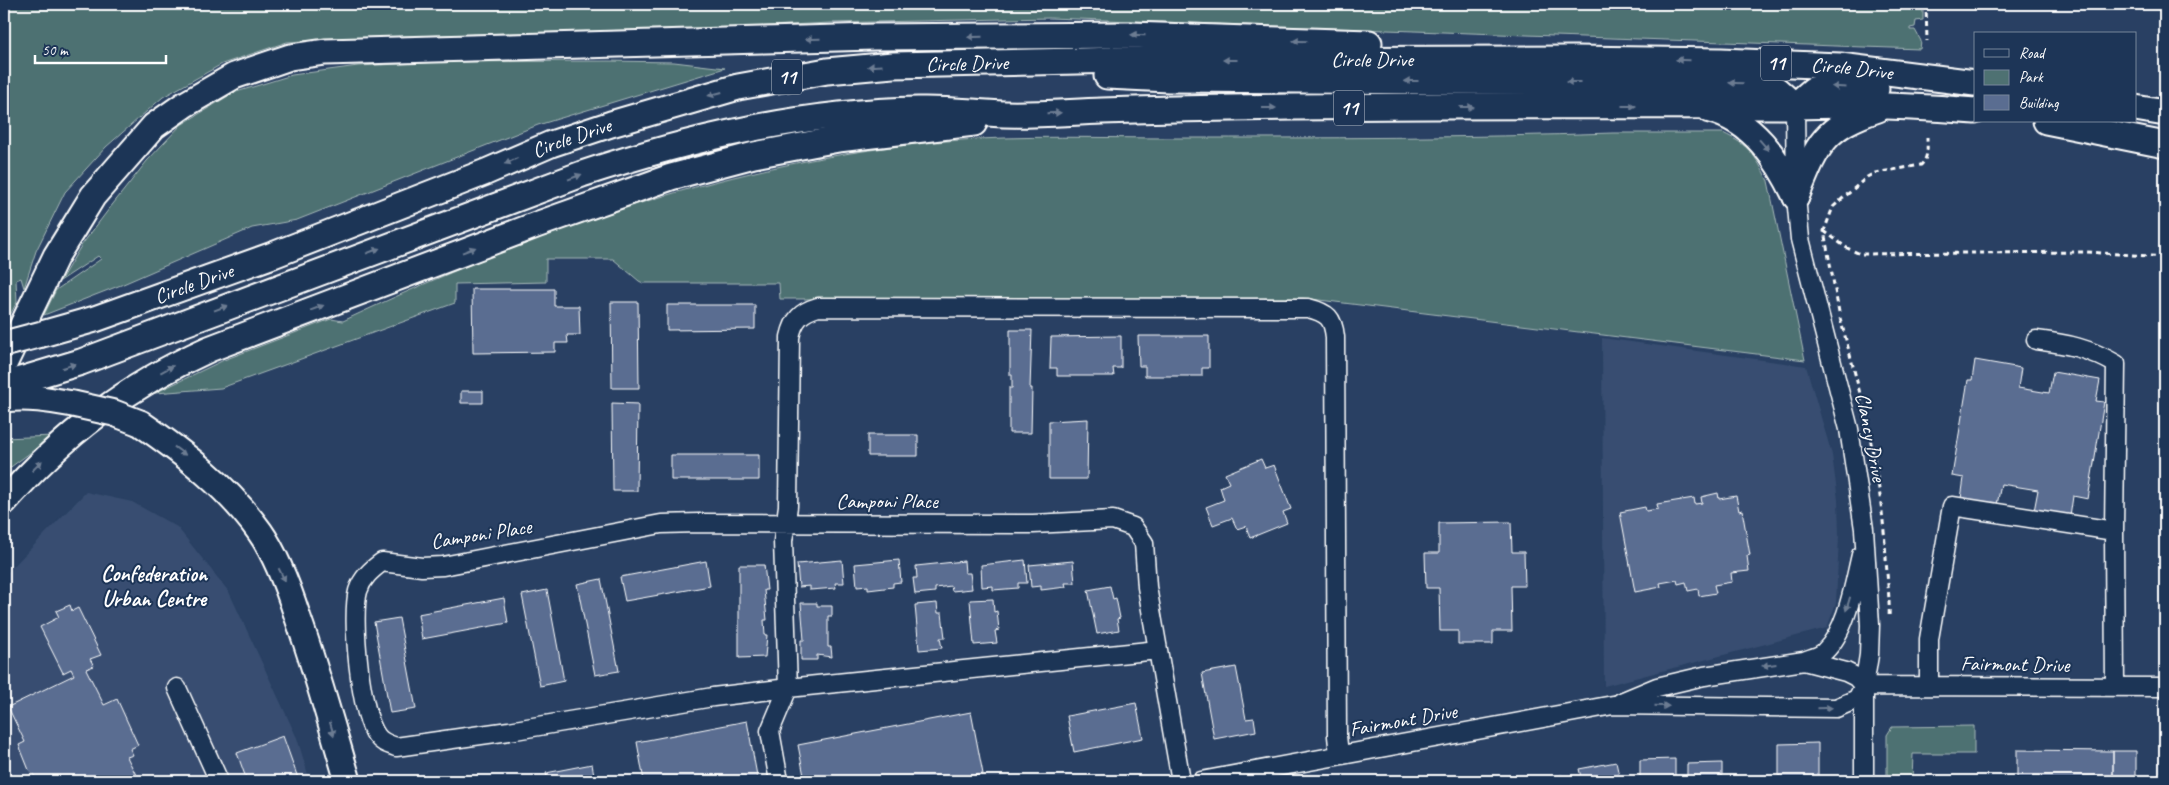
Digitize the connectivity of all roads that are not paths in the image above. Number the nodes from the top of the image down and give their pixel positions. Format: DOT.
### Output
graph roads {
  1 [pos="1576,59"];
  2 [pos="915,65"];
  3 [pos="1974,83"];
  4 [pos="1974,92"];
  5 [pos="1892,104"];
  6 [pos="1693,106"];
  7 [pos="1795,106"];
  8 [pos="2136,108"];
  9 [pos="1974,111"];
  10 [pos="2165,113"];
  11 [pos="1006,114"];
  12 [pos="2051,122"];
  13 [pos="2165,145"];
  14 [pos="1796,197"];
  15 [pos="2036,340"];
  16 [pos="4,344"];
  17 [pos="4,364"];
  18 [pos="11,390"];
  19 [pos="4,502"];
  20 [pos="784,523"];
  21 [pos="2114,531"];
  22 [pos="1866,540"];
  23 [pos="1158,650"];
  24 [pos="1804,661"];
  25 [pos="1864,686"];
  26 [pos="1929,686"];
  27 [pos="2165,687"];
  28 [pos="177,688"];
  29 [pos="788,688"];
  30 [pos="2115,688"];
  31 [pos="1613,705"];
  32 [pos="1339,754"];
  33 [pos="219,781"];
  34 [pos="348,781"];
  35 [pos="779,781"];
  36 [pos="1181,781"];
  37 [pos="1201,781"];
  38 [pos="1864,781"];
  1 -- 2 [label="highway, Circle Drive / 11, one-way"];
  3 -- 1 [label="highway, Circle Drive / 11, one-way"];
  1 -- 17 [label="highway, one-way"];
  7 -- 2 [label="highway, one-way"];
  2 -- 16 [label="highway, Circle Drive / 11, one-way, bridge"];
  4 -- 7 [label="highway, one-way"];
  5 -- 7 [label="highway, Circle Drive / 11"];
  5 -- 9 [label="highway, Circle Drive / 11"];
  5 -- 14 [label="highway"];
  6 -- 7 [label="highway, Circle Drive / 11"];
  11 -- 6 [label="highway, Circle Drive / 11, one-way"];
  6 -- 14 [label="highway, one-way"];
  7 -- 14 [label="street, Clancy Drive"];
  8 -- 10 [label="highway"];
  18 -- 11 [label="highway, Circle Drive / 11, one-way"];
  19 -- 11 [label="highway, one-way"];
  12 -- 13 [label="highway"];
  14 -- 22 [label="street, Clancy Drive"];
  15 -- 21 [label="street"];
  18 -- 34 [label="highway, one-way, bridge"];
  20 -- 23 [label="street, Camponi Place"];
  20 -- 29 [label="street"];
  20 -- 29 [label="street, Camponi Place"];
  20 -- 32 [label="street"];
  21 -- 26 [label="street"];
  21 -- 30 [label="street"];
  22 -- 24 [label="street, one-way"];
  22 -- 25 [label="street, Clancy Drive"];
  23 -- 29 [label="street"];
  23 -- 36 [label="street, Camponi Place"];
  24 -- 25 [label="street, Fairmont Drive"];
  24 -- 31 [label="street, Fairmont Drive, one-way"];
  25 -- 26 [label="street, Fairmont Drive"];
  31 -- 25 [label="street, Fairmont Drive, one-way"];
  25 -- 38 [label="street, Clancy Drive"];
  26 -- 30 [label="street, Fairmont Drive"];
  27 -- 30 [label="street, Fairmont Drive"];
  28 -- 33 [label="street"];
  29 -- 35 [label="street"];
  31 -- 32 [label="street, Fairmont Drive"];
  32 -- 37 [label="street, Fairmont Drive"];
}
